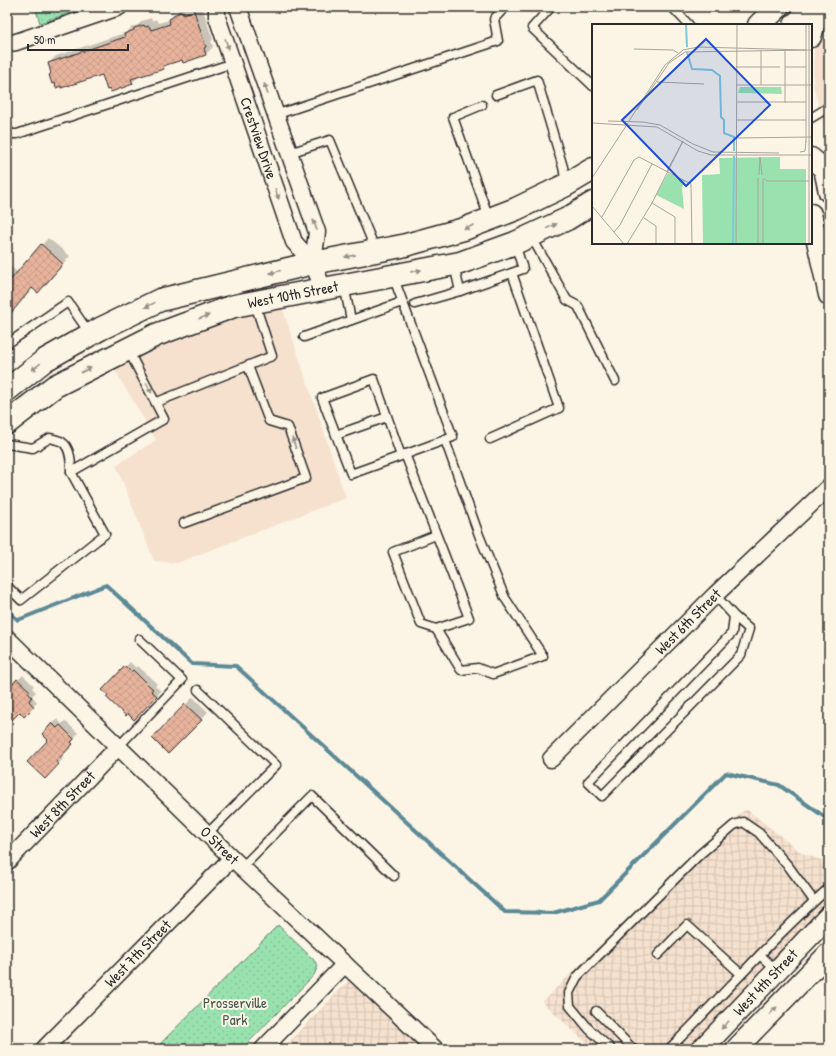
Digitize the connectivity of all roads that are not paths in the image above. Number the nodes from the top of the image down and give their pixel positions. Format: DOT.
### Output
graph roads {
  1 [pos="119,7"];
  2 [pos="217,7"];
  3 [pos="238,7"];
  4 [pos="505,7"];
  5 [pos="551,7"];
  6 [pos="672,7"];
  7 [pos="682,7"];
  8 [pos="778,7"];
  9 [pos="813,7"];
  10 [pos="823,7"];
  11 [pos="683,18"];
  12 [pos="688,24"];
  13 [pos="760,24"];
  14 [pos="781,24"];
  15 [pos="796,24"];
  16 [pos="812,34"];
  17 [pos="7,44"];
  18 [pos="233,63"];
  19 [pos="592,85"];
  20 [pos="496,95"];
  21 [pos="482,105"];
  22 [pos="829,107"];
  23 [pos="275,116"];
  24 [pos="812,117"];
  25 [pos="7,129"];
  26 [pos="289,153"];
  27 [pos="812,159"];
  28 [pos="592,170"];
  29 [pos="566,186"];
  30 [pos="829,192"];
  31 [pos="592,204"];
  32 [pos="812,218"];
  33 [pos="490,219"];
  34 [pos="522,239"];
  35 [pos="376,251"];
  36 [pos="313,263"];
  37 [pos="454,264"];
  38 [pos="512,273"];
  39 [pos="392,276"];
  40 [pos="344,284"];
  41 [pos="323,289"];
  42 [pos="460,292"];
  43 [pos="829,295"];
  44 [pos="254,302"];
  45 [pos="402,302"];
  46 [pos="415,304"];
  47 [pos="351,320"];
  48 [pos="90,334"];
  49 [pos="304,337"];
  50 [pos="7,344"];
  51 [pos="127,349"];
  52 [pos="248,366"];
  53 [pos="615,381"];
  54 [pos="7,390"];
  55 [pos="157,402"];
  56 [pos="387,417"];
  57 [pos="7,423"];
  58 [pos="336,435"];
  59 [pos="490,439"];
  60 [pos="445,440"];
  61 [pos="7,444"];
  62 [pos="403,455"];
  63 [pos="71,472"];
  64 [pos="829,487"];
  65 [pos="184,523"];
  66 [pos="436,535"];
  67 [pos="7,586"];
  68 [pos="715,595"];
  69 [pos="734,616"];
  70 [pos="436,629"];
  71 [pos="7,638"];
  72 [pos="139,639"];
  73 [pos="198,690"];
  74 [pos="118,747"];
  75 [pos="551,760"];
  76 [pos="208,834"];
  77 [pos="7,862"];
  78 [pos="237,863"];
  79 [pos="394,876"];
  80 [pos="829,888"];
  81 [pos="814,901"];
  82 [pos="829,916"];
  83 [pos="829,953"];
  84 [pos="658,955"];
  85 [pos="760,955"];
  86 [pos="345,964"];
  87 [pos="777,972"];
  88 [pos="741,974"];
  89 [pos="596,1011"];
  90 [pos="432,1048"];
  91 [pos="44,1049"];
  92 [pos="263,1049"];
  93 [pos="611,1049"];
  94 [pos="633,1049"];
  95 [pos="668,1049"];
  96 [pos="702,1049"];
  97 [pos="736,1049"];
  1 -- 17 [label="street"];
  2 -- 18 [label="street, Crestview Drive, one-way"];
  23 -- 3 [label="street, Crestview Drive, one-way"];
  4 -- 23 [label="lane"];
  5 -- 19 [label="lane"];
  6 -- 11 [label="lane"];
  7 -- 11 [label="lane"];
  8 -- 13 [label="main road"];
  8 -- 14 [label="main road"];
  9 -- 15 [label="main road"];
  10 -- 16 [label="street"];
  11 -- 12 [label="lane"];
  18 -- 25 [label="lane"];
  18 -- 36 [label="street, Crestview Drive, one-way"];
  20 -- 29 [label="lane"];
  21 -- 33 [label="lane"];
  22 -- 24 [label="lane"];
  23 -- 26 [label="street, Crestview Drive"];
  26 -- 35 [label="lane"];
  36 -- 26 [label="street, Crestview Drive, one-way"];
  27 -- 30 [label="street"];
  28 -- 29 [label="main road, West 10th Street"];
  29 -- 33 [label="main road, West 10th Street"];
  34 -- 31 [label="main road, West 10th Street, one-way"];
  32 -- 43 [label="street"];
  33 -- 35 [label="main road, West 10th Street, one-way"];
  34 -- 37 [label="main road, West 10th Street"];
  34 -- 38 [label="lane"];
  34 -- 53 [label="lane"];
  35 -- 36 [label="main road, West 10th Street, one-way"];
  36 -- 41 [label="street, Crestview Drive"];
  36 -- 48 [label="main road, West 10th Street, one-way"];
  39 -- 37 [label="main road, West 10th Street, one-way"];
  37 -- 42 [label="lane"];
  38 -- 42 [label="lane"];
  38 -- 59 [label="lane"];
  39 -- 40 [label="main road, West 10th Street"];
  39 -- 45 [label="lane"];
  40 -- 41 [label="main road, West 10th Street"];
  40 -- 47 [label="lane"];
  41 -- 44 [label="main road, West 10th Street"];
  42 -- 46 [label="lane"];
  51 -- 44 [label="main road, West 10th Street, one-way"];
  44 -- 52 [label="lane"];
  45 -- 47 [label="lane"];
  45 -- 60 [label="lane"];
  47 -- 49 [label="lane"];
  48 -- 50 [label="lane"];
  48 -- 54 [label="main road, West 10th Street, one-way"];
  51 -- 55 [label="lane, one-way"];
  57 -- 51 [label="main road, West 10th Street, one-way"];
  52 -- 55 [label="lane"];
  65 -- 52 [label="lane, one-way"];
  55 -- 63 [label="lane"];
  56 -- 58 [label="lane"];
  56 -- 58 [label="lane"];
  56 -- 62 [label="lane"];
  58 -- 62 [label="lane"];
  60 -- 62 [label="lane"];
  60 -- 70 [label="lane"];
  61 -- 63 [label="lane"];
  62 -- 66 [label="lane"];
  63 -- 67 [label="lane"];
  64 -- 68 [label="street, West 6th Street"];
  66 -- 70 [label="lane"];
  66 -- 70 [label="lane"];
  68 -- 69 [label="lane"];
  68 -- 75 [label="street, West 6th Street"];
  69 -- 69 [label="lane"];
  71 -- 74 [label="street, O Street"];
  72 -- 74 [label="lane"];
  73 -- 76 [label="lane"];
  74 -- 76 [label="street, O Street"];
  74 -- 77 [label="street, West 8th Street"];
  76 -- 78 [label="street, O Street"];
  78 -- 79 [label="lane"];
  78 -- 86 [label="street, O Street"];
  78 -- 91 [label="street, West 7th Street"];
  80 -- 81 [label="lane"];
  81 -- 85 [label="lane"];
  81 -- 93 [label="lane"];
  82 -- 87 [label="street, West 4th Street"];
  97 -- 83 [label="street, one-way"];
  84 -- 88 [label="lane"];
  85 -- 87 [label="lane"];
  85 -- 88 [label="lane"];
  86 -- 90 [label="street, O Street"];
  86 -- 92 [label="street"];
  87 -- 96 [label="street, West 4th Street, one-way"];
  88 -- 95 [label="lane"];
  89 -- 94 [label="lane"];
}
